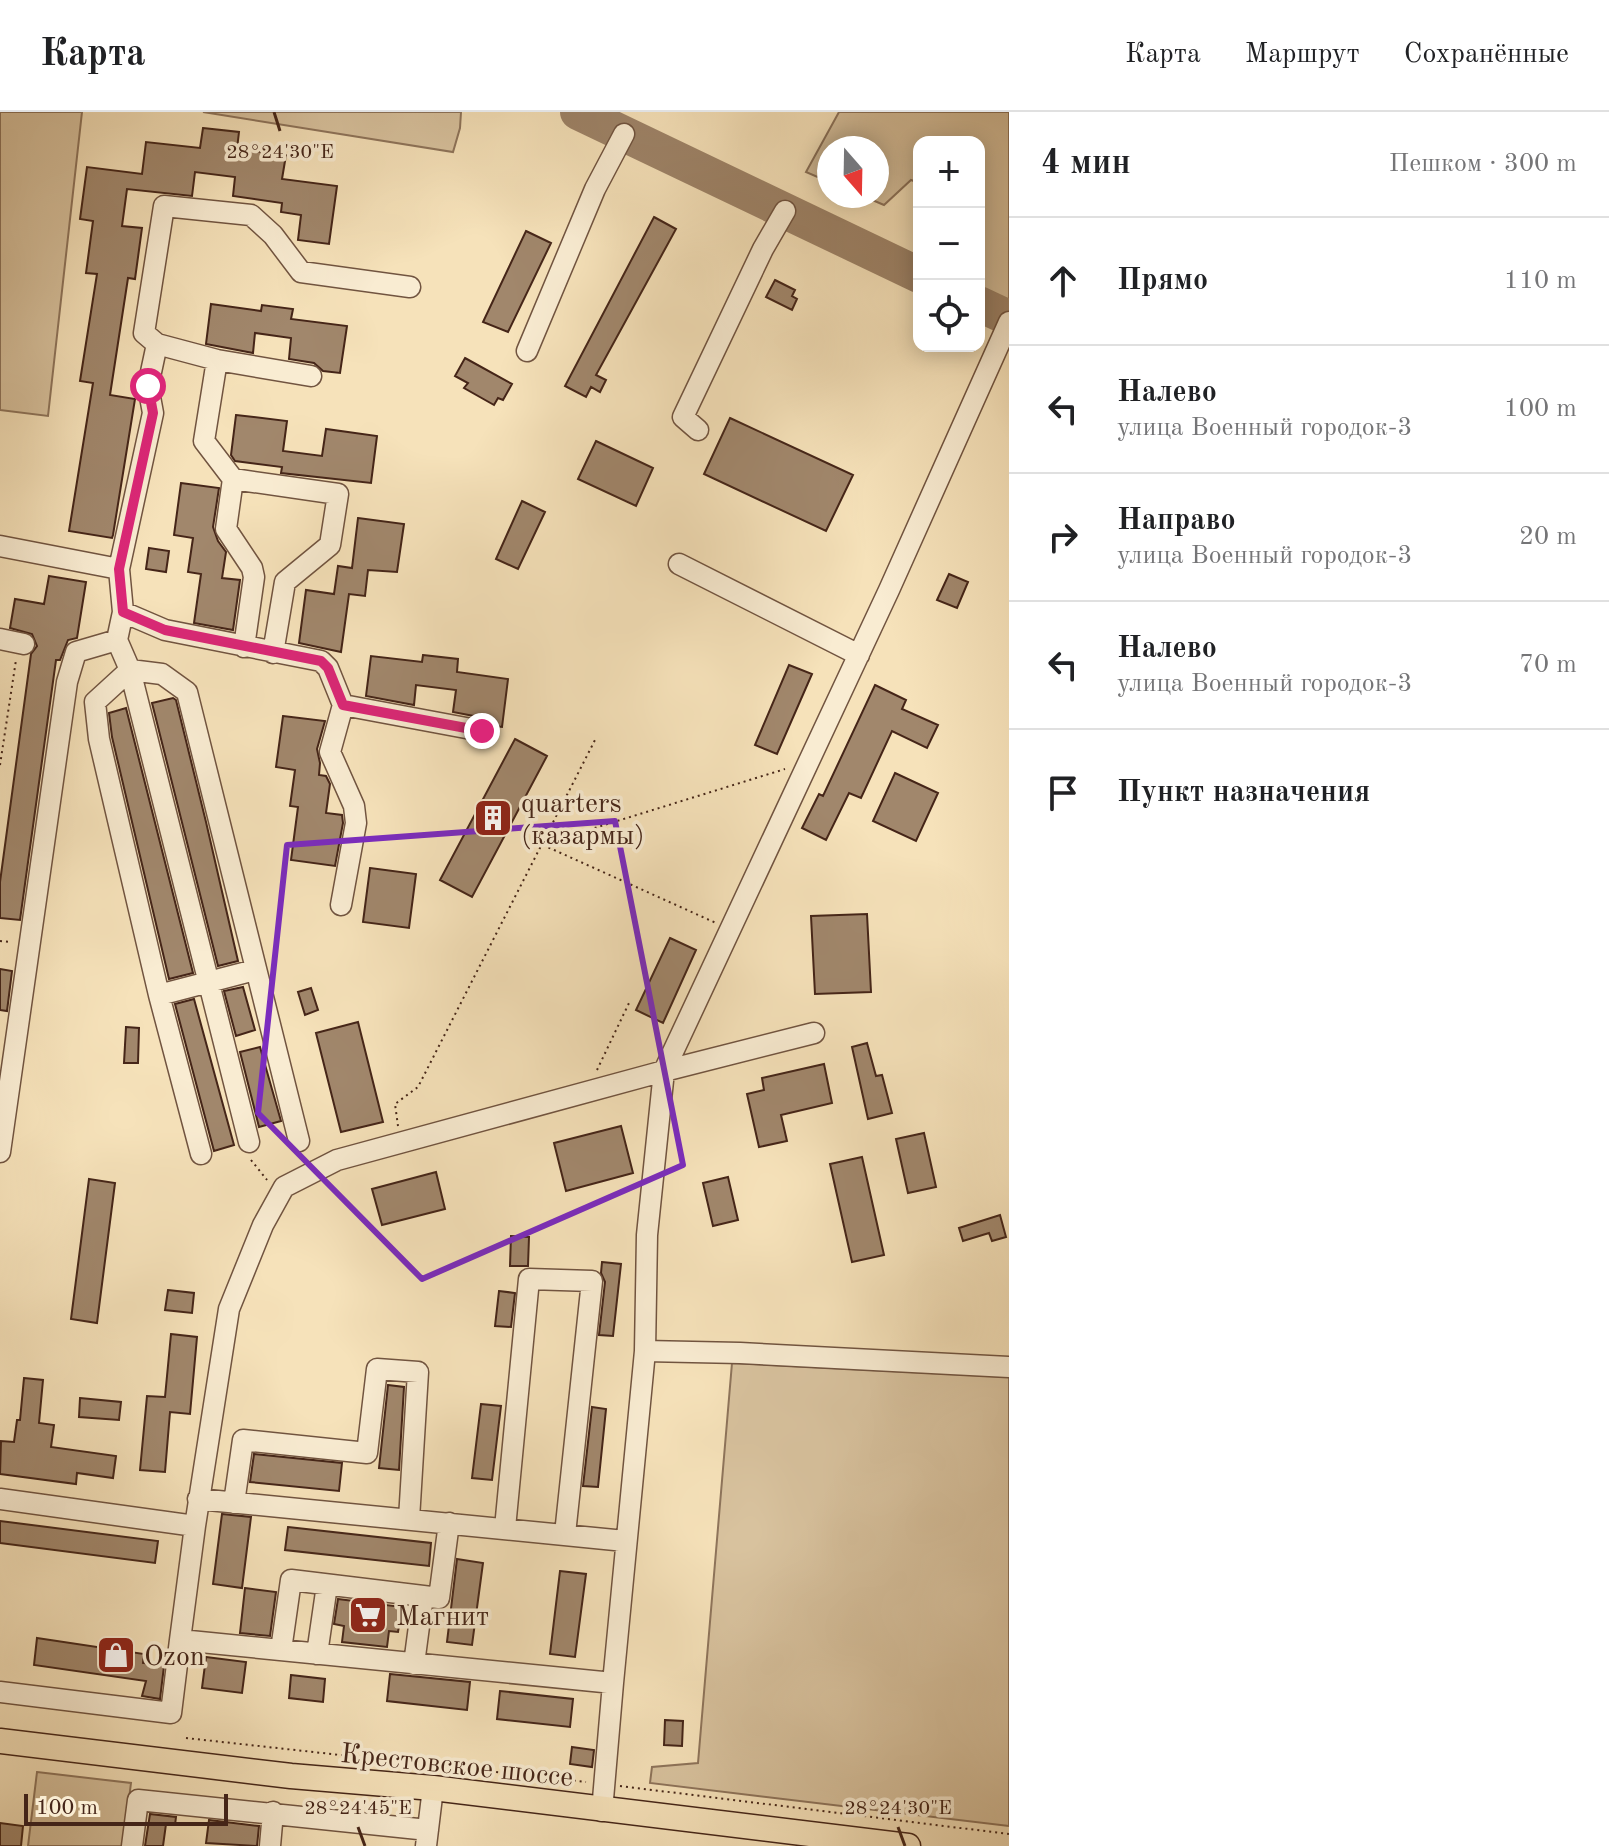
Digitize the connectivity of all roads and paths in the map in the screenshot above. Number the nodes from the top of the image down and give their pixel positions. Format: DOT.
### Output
graph roads {
  1 [pos="624,134"];
  2 [pos="785,211"];
  3 [pos="410,287"];
  4 [pos="1009,322"];
  5 [pos="157,344"];
  6 [pos="527,351"];
  7 [pos="217,360"];
  8 [pos="311,376"];
  9 [pos="698,430"];
  10 [pos="233,479"];
  11 [pos="0,546"];
  12 [pos="679,564"];
  13 [pos="119,569"];
  14 [pos="123,612"];
  15 [pos="117,640"];
  16 [pos="14,642"];
  17 [pos="244,647"];
  18 [pos="273,653"];
  19 [pos="859,655"];
  20 [pos="130,670"];
  21 [pos="343,705"];
  22 [pos="482,731"];
  23 [pos="595,740"];
  24 [pos="809,762"];
  25 [pos="0,765"];
  26 [pos="542,845"];
  27 [pos="341,905"];
  28 [pos="730,930"];
  29 [pos="255,970"];
  30 [pos="207,981"];
  31 [pos="159,995"];
  32 [pos="629,1003"];
  33 [pos="814,1033"];
  34 [pos="664,1071"];
  35 [pos="586,1093"];
  36 [pos="299,1141"];
  37 [pos="401,1143"];
  38 [pos="250,1150"];
  39 [pos="0,1152"];
  40 [pos="201,1154"];
  41 [pos="279,1196"];
  42 [pos="645,1351"];
  43 [pos="1009,1367"];
  44 [pos="0,1499"];
  45 [pos="198,1499"];
  46 [pos="234,1503"];
  47 [pos="409,1519"];
  48 [pos="449,1523"];
  49 [pos="195,1526"];
  50 [pos="505,1528"];
  51 [pos="565,1534"];
  52 [pos="625,1541"];
  53 [pos="327,1585"];
  54 [pos="423,1596"];
  55 [pos="180,1640"];
  56 [pos="281,1650"];
  57 [pos="317,1654"];
  58 [pos="414,1664"];
  59 [pos="613,1683"];
  60 [pos="0,1692"];
  61 [pos="0,1741"];
  62 [pos="433,1788"];
  63 [pos="602,1811"];
  64 [pos="273,1812"];
  65 [pos="427,1838"];
  66 [pos="836,1842"];
  67 [pos="132,1846"];
  68 [pos="270,1846"];
  69 [pos="908,1846"];
  1 -- 6 [label="street"];
  2 -- 9 [label="street"];
  3 -- 5 [label="street"];
  4 -- 19 [label="street"];
  5 -- 7 [label="street"];
  5 -- 13 [label="street"];
  7 -- 8 [label="street"];
  7 -- 10 [label="street"];
  10 -- 17 [label="street"];
  10 -- 18 [label="street"];
  11 -- 13 [label="street"];
  12 -- 19 [label="street"];
  13 -- 14 [label="street"];
  14 -- 15 [label="street"];
  14 -- 17 [label="street"];
  15 -- 20 [label="street"];
  15 -- 39 [label="street"];
  16 -- 25 [label="path"];
  17 -- 18 [label="street"];
  18 -- 21 [label="street"];
  19 -- 24 [label="street"];
  20 -- 29 [label="street"];
  20 -- 30 [label="street"];
  20 -- 31 [label="street"];
  21 -- 22 [label="street"];
  21 -- 27 [label="street"];
  23 -- 26 [label="path"];
  24 -- 26 [label="path"];
  24 -- 28 [label="street"];
  26 -- 28 [label="path"];
  26 -- 37 [label="path"];
  28 -- 34 [label="street"];
  29 -- 30 [label="street"];
  29 -- 36 [label="street"];
  30 -- 31 [label="street"];
  30 -- 38 [label="street"];
  31 -- 40 [label="street"];
  32 -- 35 [label="path"];
  33 -- 34 [label="street"];
  34 -- 35 [label="street"];
  34 -- 42 [label="street"];
  35 -- 37 [label="street"];
  37 -- 41 [label="street"];
  38 -- 41 [label="path"];
  41 -- 45 [label="street"];
  42 -- 43 [label="street"];
  42 -- 52 [label="street"];
  44 -- 49 [label="street"];
  45 -- 46 [label="street"];
  45 -- 49 [label="street"];
  46 -- 47 [label="street"];
  46 -- 47 [label="street"];
  47 -- 48 [label="street"];
  48 -- 50 [label="street"];
  48 -- 54 [label="street"];
  49 -- 55 [label="street"];
  50 -- 51 [label="street"];
  50 -- 51 [label="street"];
  51 -- 52 [label="street"];
  52 -- 59 [label="street"];
  53 -- 54 [label="street"];
  53 -- 56 [label="street"];
  53 -- 57 [label="street"];
  54 -- 58 [label="street"];
  55 -- 56 [label="street"];
  55 -- 60 [label="street"];
  56 -- 57 [label="street"];
  57 -- 58 [label="street"];
  58 -- 59 [label="street"];
  59 -- 63 [label="street"];
  61 -- 62 [label="main road, Крестовское шоссе"];
  62 -- 63 [label="main road, Крестовское шоссе"];
  62 -- 65 [label="street"];
  63 -- 66 [label="main road, Крестовское шоссе"];
  64 -- 65 [label="street"];
  64 -- 67 [label="street"];
  64 -- 68 [label="street"];
  66 -- 69 [label="main road, Крестовское шоссе"];
}
